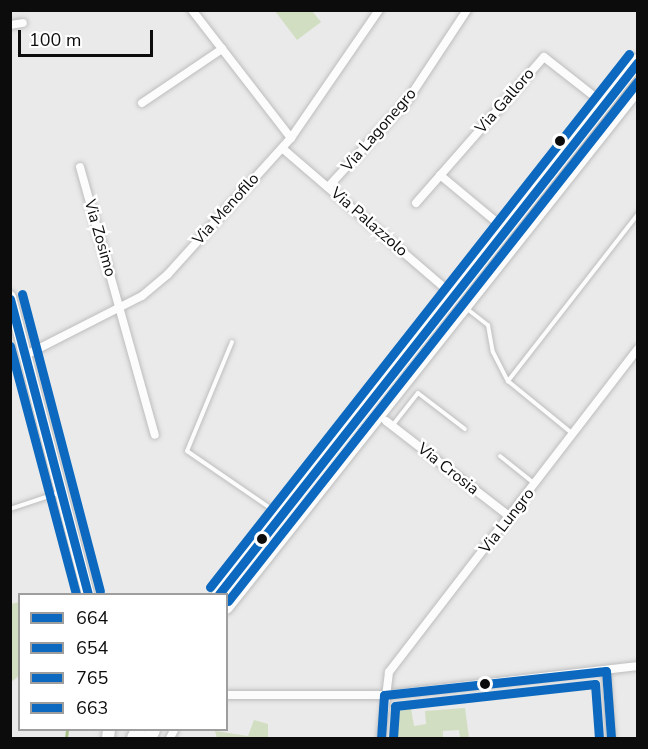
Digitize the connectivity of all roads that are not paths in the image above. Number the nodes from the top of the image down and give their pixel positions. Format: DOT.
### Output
graph roads {
  1 [pos="192,10"];
  2 [pos="379,10"];
  3 [pos="467,10"];
  4 [pos="23,23"];
  5 [pos="10,26"];
  6 [pos="222,49"];
  7 [pos="638,61"];
  8 [pos="638,87"];
  9 [pos="638,98"];
  10 [pos="142,103"];
  11 [pos="604,104"];
  12 [pos="291,138"];
  13 [pos="591,147"];
  14 [pos="282,148"];
  15 [pos="80,167"];
  16 [pos="440,175"];
  17 [pos="328,187"];
  18 [pos="416,203"];
  19 [pos="638,214"];
  20 [pos="506,230"];
  21 [pos="10,297"];
  22 [pos="460,301"];
  23 [pos="121,308"];
  24 [pos="232,342"];
  25 [pos="637,349"];
  26 [pos="26,355"];
  27 [pos="508,381"];
  28 [pos="389,424"];
  29 [pos="465,429"];
  30 [pos="154,435"];
  31 [pos="573,435"];
  32 [pos="500,456"];
  33 [pos="535,485"];
  34 [pos="61,491"];
  35 [pos="10,509"];
  36 [pos="281,516"];
  37 [pos="510,517"];
  38 [pos="88,593"];
  39 [pos="220,593"];
  40 [pos="228,604"];
  41 [pos="638,666"];
  42 [pos="606,670"];
  43 [pos="228,695"];
  44 [pos="384,695"];
  45 [pos="381,738"];
  46 [pos="611,738"];
  1 -- 6 [label="street"];
  2 -- 12 [label="street, Via Menofilo"];
  3 -- 17 [label="street, Via Lagonegro"];
  4 -- 5 [label="street"];
  6 -- 10 [label="street"];
  6 -- 12 [label="street"];
  7 -- 11 [label="main road"];
  8 -- 13 [label="main road"];
  9 -- 13 [label="street"];
  11 -- 16 [label="street, Via Galloro"];
  11 -- 20 [label="main road"];
  12 -- 14 [label="street, Via Menofilo"];
  13 -- 22 [label="main road"];
  14 -- 17 [label="street, Via Palazzolo"];
  14 -- 23 [label="street, Via Menofilo"];
  15 -- 23 [label="street, Via Zosimo"];
  16 -- 18 [label="street, Via Galloro"];
  16 -- 20 [label="street"];
  17 -- 22 [label="street, Via Palazzolo"];
  19 -- 27 [label="lane"];
  20 -- 22 [label="main road"];
  21 -- 26 [label="main road"];
  22 -- 27 [label="lane"];
  22 -- 36 [label="main road"];
  22 -- 40 [label="main road"];
  23 -- 26 [label="street, Via Menofilo"];
  23 -- 30 [label="street, Via Zosimo"];
  24 -- 36 [label="lane"];
  25 -- 31 [label="street, Via Lungro"];
  26 -- 34 [label="main road"];
  27 -- 31 [label="lane"];
  28 -- 29 [label="lane"];
  28 -- 37 [label="street, Via Crosia"];
  31 -- 33 [label="street, Via Lungro"];
  32 -- 33 [label="lane"];
  33 -- 37 [label="street, Via Lungro"];
  34 -- 35 [label="lane"];
  34 -- 38 [label="main road"];
  36 -- 39 [label="main road"];
  37 -- 44 [label="street, Via Lungro"];
  41 -- 42 [label="street"];
  42 -- 44 [label="street"];
  42 -- 46 [label="street"];
  43 -- 44 [label="street"];
  44 -- 45 [label="street, Via Lungro"];
}
